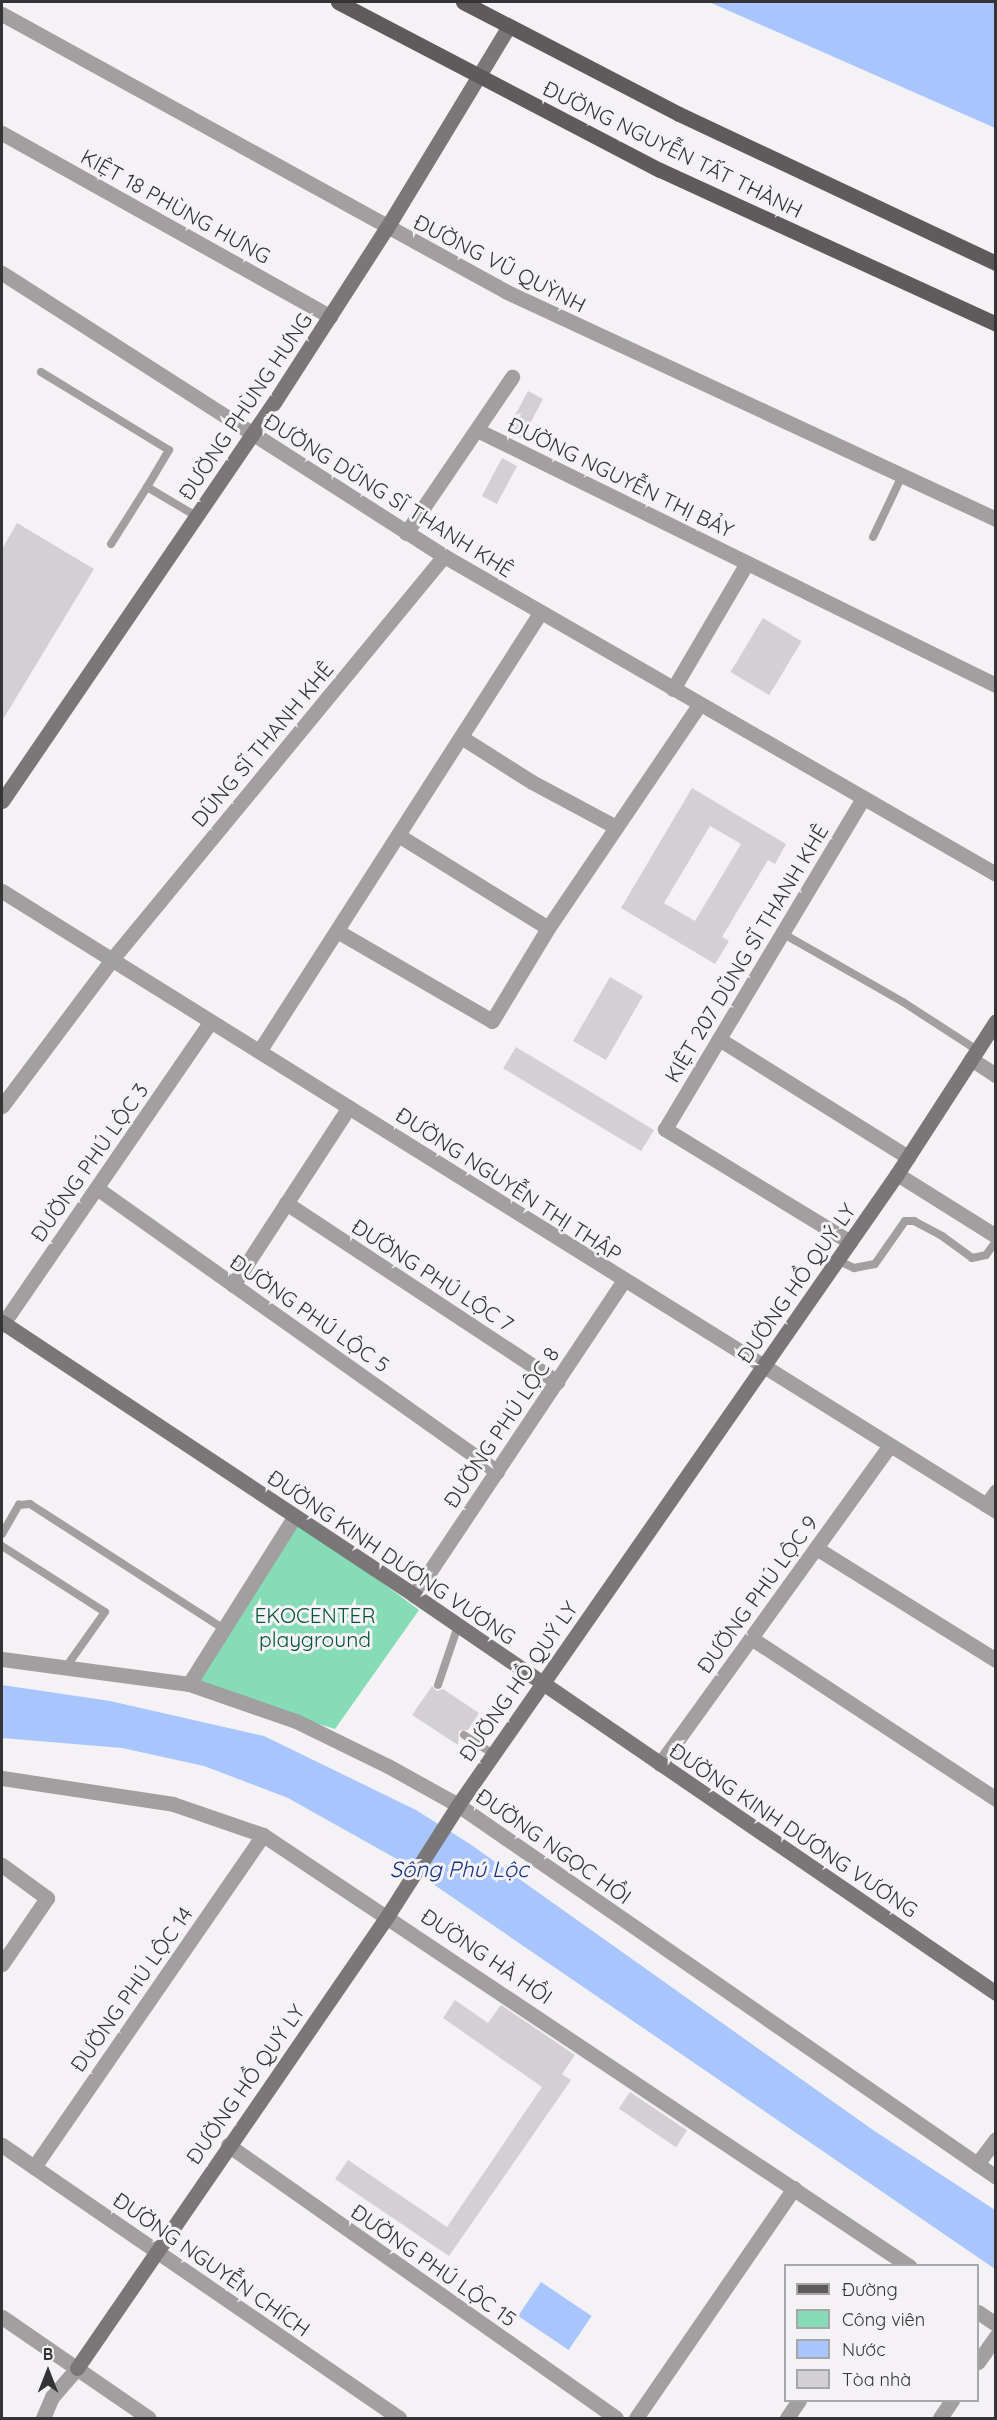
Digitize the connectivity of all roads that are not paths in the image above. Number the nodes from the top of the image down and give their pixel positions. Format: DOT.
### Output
graph roads {
  1 [pos="338,2"];
  2 [pos="463,2"];
  3 [pos="2,14"];
  4 [pos="509,26"];
  5 [pos="477,76"];
  6 [pos="2,133"];
  7 [pos="386,229"];
  8 [pos="996,262"];
  9 [pos="2,273"];
  10 [pos="330,316"];
  11 [pos="996,324"];
  12 [pos="41,372"];
  13 [pos="512,377"];
  14 [pos="477,429"];
  15 [pos="252,435"];
  16 [pos="902,476"];
  17 [pos="147,487"];
  18 [pos="196,516"];
  19 [pos="996,519"];
  20 [pos="406,533"];
  21 [pos="873,537"];
  22 [pos="111,544"];
  23 [pos="444,556"];
  24 [pos="747,563"];
  25 [pos="540,613"];
  26 [pos="996,686"];
  27 [pos="673,689"];
  28 [pos="699,705"];
  29 [pos="460,737"];
  30 [pos="863,798"];
  31 [pos="2,801"];
  32 [pos="616,827"];
  33 [pos="398,835"];
  34 [pos="996,874"];
  35 [pos="2,891"];
  36 [pos="548,928"];
  37 [pos="337,931"];
  38 [pos="782,933"];
  39 [pos="113,957"];
  40 [pos="996,1021"];
  41 [pos="210,1022"];
  42 [pos="719,1039"];
  43 [pos="260,1050"];
  44 [pos="974,1055"];
  45 [pos="996,1075"];
  46 [pos="2,1106"];
  47 [pos="349,1107"];
  48 [pos="908,1157"];
  49 [pos="897,1174"];
  50 [pos="98,1190"];
  51 [pos="286,1203"];
  52 [pos="996,1236"];
  53 [pos="996,1241"];
  54 [pos="850,1242"];
  55 [pos="837,1260"];
  56 [pos="623,1282"];
  57 [pos="233,1284"];
  58 [pos="2,1323"];
  59 [pos="762,1368"];
  60 [pos="557,1382"];
  61 [pos="889,1447"];
  62 [pos="497,1472"];
  63 [pos="996,1491"];
  64 [pos="991,1508"];
  65 [pos="294,1517"];
  66 [pos="2,1534"];
  67 [pos="2,1546"];
  68 [pos="816,1548"];
  69 [pos="414,1595"];
  70 [pos="458,1626"];
  71 [pos="224,1629"];
  72 [pos="751,1638"];
  73 [pos="2,1659"];
  74 [pos="996,1660"];
  75 [pos="66,1666"];
  76 [pos="542,1683"];
  77 [pos="189,1684"];
  78 [pos="438,1685"];
  79 [pos="465,1735"];
  80 [pos="493,1754"];
  81 [pos="660,1764"];
  82 [pos="2,1778"];
  83 [pos="996,1799"];
  84 [pos="458,1805"];
  85 [pos="263,1835"];
  86 [pos="2,1865"];
  87 [pos="388,1915"];
  88 [pos="2,1964"];
  89 [pos="996,1993"];
  90 [pos="996,2139"];
  91 [pos="2,2145"];
  92 [pos="228,2145"];
  93 [pos="977,2164"];
  94 [pos="34,2167"];
  95 [pos="996,2177"];
  96 [pos="794,2188"];
  97 [pos="156,2250"];
  98 [pos="899,2263"];
  99 [pos="979,2313"];
  100 [pos="2,2317"];
  101 [pos="996,2324"];
  102 [pos="996,2336"];
  103 [pos="979,2361"];
  104 [pos="77,2368"];
  105 [pos="798,2402"];
  106 [pos="951,2402"];
  107 [pos="43,2418"];
  108 [pos="148,2418"];
  109 [pos="399,2418"];
  110 [pos="616,2418"];
  111 [pos="636,2418"];
  112 [pos="787,2418"];
  113 [pos="940,2418"];
  1 -- 5 [label="main road, ĐƯỜNG NGUYỄN TẤT THÀNH"];
  2 -- 4 [label="main road, ĐƯỜNG NGUYỄN TẤT THÀNH"];
  3 -- 7 [label="street, ĐƯỜNG VŨ QUỲNH"];
  4 -- 5 [label="street, ĐƯỜNG PHÙNG HƯNG"];
  4 -- 8 [label="main road, ĐƯỜNG NGUYỄN TẤT THÀNH"];
  5 -- 7 [label="street, ĐƯỜNG PHÙNG HƯNG"];
  5 -- 11 [label="main road, ĐƯỜNG NGUYỄN TẤT THÀNH"];
  6 -- 10 [label="street, KIỆT 18 PHÙNG HƯNG"];
  7 -- 10 [label="street, ĐƯỜNG PHÙNG HƯNG"];
  7 -- 16 [label="street, ĐƯỜNG VŨ QUỲNH"];
  9 -- 15 [label="street, ĐƯỜNG DŨNG SĨ THANH KHÊ"];
  10 -- 15 [label="street, ĐƯỜNG PHÙNG HƯNG"];
  12 -- 17 [label="lane"];
  13 -- 14 [label="street, ĐƯỜNG NGUYỄN THỊ BẢY"];
  14 -- 20 [label="street, ĐƯỜNG NGUYỄN THỊ BẢY"];
  14 -- 24 [label="street, ĐƯỜNG NGUYỄN THỊ BẢY"];
  15 -- 18 [label="street, ĐƯỜNG PHÙNG HƯNG"];
  15 -- 20 [label="street, ĐƯỜNG DŨNG SĨ THANH KHÊ"];
  16 -- 19 [label="street, ĐƯỜNG VŨ QUỲNH"];
  16 -- 21 [label="lane"];
  17 -- 18 [label="lane"];
  17 -- 22 [label="lane"];
  18 -- 31 [label="street, ĐƯỜNG PHÙNG HƯNG"];
  20 -- 23 [label="street, ĐƯỜNG DŨNG SĨ THANH KHÊ"];
  23 -- 25 [label="street, ĐƯỜNG DŨNG SĨ THANH KHÊ"];
  23 -- 39 [label="street, DŨNG SĨ THANH KHÊ"];
  24 -- 26 [label="street, ĐƯỜNG NGUYỄN THỊ BẢY"];
  24 -- 27 [label="street, ĐƯỜNG NGUYỄN THỊ BẢY"];
  25 -- 27 [label="street, ĐƯỜNG DŨNG SĨ THANH KHÊ"];
  25 -- 29 [label="street"];
  27 -- 28 [label="street, ĐƯỜNG DŨNG SĨ THANH KHÊ"];
  28 -- 30 [label="street, ĐƯỜNG DŨNG SĨ THANH KHÊ"];
  28 -- 32 [label="street"];
  29 -- 32 [label="street"];
  29 -- 33 [label="street"];
  30 -- 34 [label="street, ĐƯỜNG DŨNG SĨ THANH KHÊ"];
  30 -- 38 [label="street, KIỆT 207 DŨNG SĨ THANH KHÊ"];
  32 -- 36 [label="street"];
  33 -- 36 [label="street"];
  33 -- 37 [label="street"];
  35 -- 39 [label="street, ĐƯỜNG NGUYỄN THỊ THẬP"];
  36 -- 37 [label="street"];
  37 -- 43 [label="street"];
  38 -- 42 [label="street, KIỆT 207 DŨNG SĨ THANH KHÊ"];
  38 -- 44 [label="lane"];
  39 -- 41 [label="street, ĐƯỜNG NGUYỄN THỊ THẬP"];
  39 -- 46 [label="street, DŨNG SĨ THANH KHÊ"];
  40 -- 44 [label="street, ĐƯỜNG HỒ QUÝ LY"];
  41 -- 43 [label="street, ĐƯỜNG NGUYỄN THỊ THẬP"];
  41 -- 50 [label="street, ĐƯỜNG PHÚ LỘC 3"];
  42 -- 48 [label="street"];
  42 -- 54 [label="street, KIỆT 207 DŨNG SĨ THANH KHÊ"];
  43 -- 47 [label="street, ĐƯỜNG NGUYỄN THỊ THẬP"];
  44 -- 45 [label="street"];
  44 -- 48 [label="street, ĐƯỜNG HỒ QUÝ LY"];
  47 -- 51 [label="street"];
  47 -- 56 [label="street, ĐƯỜNG NGUYỄN THỊ THẬP"];
  48 -- 49 [label="street, ĐƯỜNG HỒ QUÝ LY"];
  49 -- 52 [label="street"];
  49 -- 54 [label="street, ĐƯỜNG HỒ QUÝ LY"];
  50 -- 57 [label="street, ĐƯỜNG PHÚ LỘC 5"];
  50 -- 58 [label="street, ĐƯỜNG PHÚ LỘC 3"];
  51 -- 57 [label="street"];
  51 -- 60 [label="street, ĐƯỜNG PHÚ LỘC 7"];
  53 -- 55 [label="lane"];
  54 -- 55 [label="street, ĐƯỜNG HỒ QUÝ LY"];
  55 -- 59 [label="street, ĐƯỜNG HỒ QUÝ LY"];
  56 -- 59 [label="street, ĐƯỜNG NGUYỄN THỊ THẬP"];
  56 -- 60 [label="street, ĐƯỜNG PHÚ LỘC 8"];
  57 -- 62 [label="street, ĐƯỜNG PHÚ LỘC 5"];
  58 -- 65 [label="street, ĐƯỜNG KINH DƯƠNG VƯƠNG"];
  59 -- 61 [label="street, ĐƯỜNG NGUYỄN THỊ THẬP"];
  59 -- 76 [label="street, ĐƯỜNG HỒ QUÝ LY"];
  60 -- 62 [label="street, ĐƯỜNG PHÚ LỘC 8"];
  61 -- 64 [label="street, ĐƯỜNG NGUYỄN THỊ THẬP"];
  61 -- 68 [label="street, ĐƯỜNG PHÚ LỘC 9"];
  62 -- 69 [label="street, ĐƯỜNG PHÚ LỘC 8"];
  63 -- 64 [label="street"];
  65 -- 69 [label="street, ĐƯỜNG KINH DƯƠNG VƯƠNG"];
  65 -- 71 [label="street"];
  66 -- 71 [label="lane"];
  67 -- 75 [label="lane"];
  68 -- 72 [label="street, ĐƯỜNG PHÚ LỘC 9"];
  68 -- 74 [label="street"];
  69 -- 70 [label="street, ĐƯỜNG KINH DƯƠNG VƯƠNG"];
  70 -- 76 [label="street, ĐƯỜNG KINH DƯƠNG VƯƠNG"];
  70 -- 78 [label="lane"];
  71 -- 77 [label="street"];
  72 -- 81 [label="street, ĐƯỜNG PHÚ LỘC 9"];
  72 -- 83 [label="street"];
  73 -- 75 [label="street, ĐƯỜNG NGỌC HỒI"];
  75 -- 77 [label="street, ĐƯỜNG NGỌC HỒI"];
  76 -- 80 [label="street, ĐƯỜNG HỒ QUÝ LY"];
  76 -- 81 [label="street, ĐƯỜNG KINH DƯƠNG VƯƠNG"];
  77 -- 84 [label="street, ĐƯỜNG NGỌC HỒI"];
  79 -- 80 [label="lane"];
  80 -- 84 [label="street, ĐƯỜNG HỒ QUÝ LY"];
  81 -- 89 [label="street, ĐƯỜNG KINH DƯƠNG VƯƠNG"];
  82 -- 85 [label="street, ĐƯỜNG HÀ HỒI"];
  84 -- 87 [label="street, ĐƯỜNG HỒ QUÝ LY"];
  84 -- 93 [label="street, ĐƯỜNG NGỌC HỒI"];
  85 -- 87 [label="street, ĐƯỜNG HÀ HỒI"];
  85 -- 94 [label="street, ĐƯỜNG PHÚ LỘC 14"];
  86 -- 88 [label="street"];
  87 -- 92 [label="street, ĐƯỜNG HỒ QUÝ LY"];
  87 -- 96 [label="street, ĐƯỜNG HÀ HỒI"];
  90 -- 93 [label="street"];
  91 -- 94 [label="street, ĐƯỜNG NGUYỄN CHÍCH"];
  92 -- 97 [label="street, ĐƯỜNG HỒ QUÝ LY"];
  92 -- 110 [label="street, ĐƯỜNG PHÚ LỘC 15"];
  93 -- 95 [label="street, ĐƯỜNG NGỌC HỒI"];
  94 -- 97 [label="street, ĐƯỜNG NGUYỄN CHÍCH"];
  96 -- 98 [label="street, ĐƯỜNG HÀ HỒI"];
  96 -- 111 [label="street"];
  97 -- 104 [label="street, ĐƯỜNG HỒ QUÝ LY"];
  97 -- 109 [label="street, ĐƯỜNG NGUYỄN CHÍCH"];
  99 -- 101 [label="street"];
  100 -- 104 [label="street"];
  102 -- 103 [label="street"];
  104 -- 107 [label="street"];
  104 -- 108 [label="street"];
  105 -- 112 [label="street"];
  106 -- 113 [label="street"];
}
